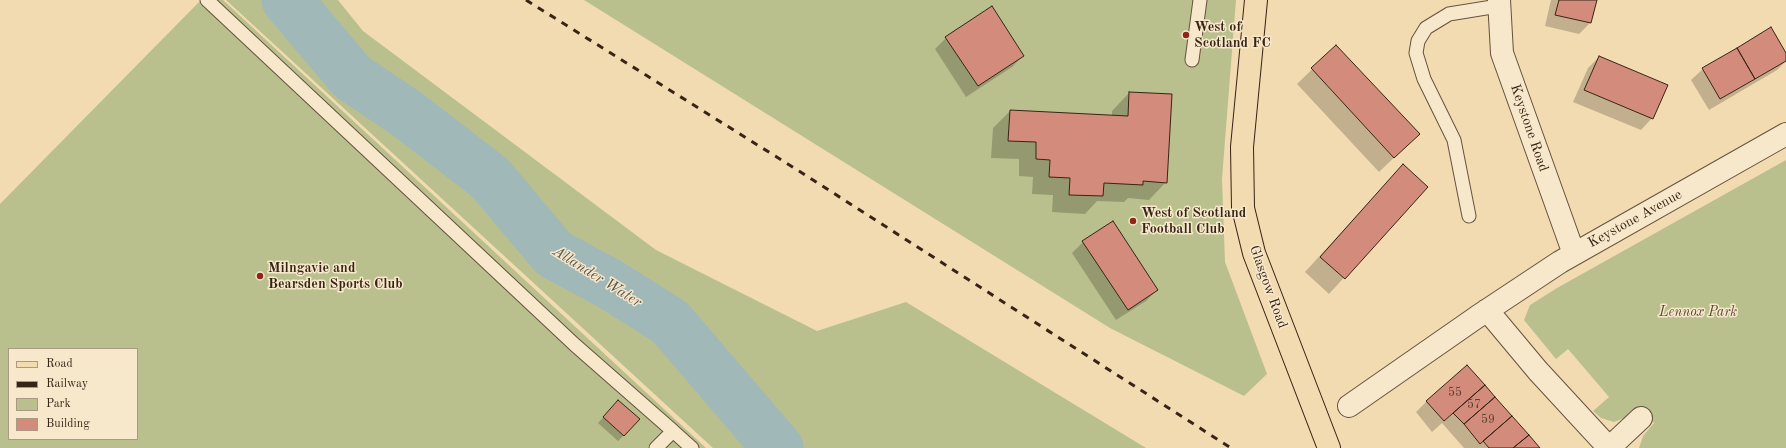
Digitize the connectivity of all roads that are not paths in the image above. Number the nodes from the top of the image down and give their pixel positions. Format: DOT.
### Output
graph roads {
  1 [pos="207,0"];
  2 [pos="1200,0"];
  3 [pos="1256,0"];
  4 [pos="1499,3"];
  5 [pos="1192,60"];
  6 [pos="1786,134"];
  7 [pos="1469,216"];
  8 [pos="1574,254"];
  9 [pos="1487,310"];
  10 [pos="1349,406"];
  11 [pos="1641,418"];
  12 [pos="673,431"];
  13 [pos="656,448"];
  14 [pos="692,448"];
  15 [pos="1330,448"];
  16 [pos="1609,448"];
  1 -- 12 [label="lane"];
  2 -- 5 [label="lane"];
  3 -- 15 [label="main road, Glasgow Road"];
  4 -- 7 [label="lane"];
  4 -- 8 [label="street, Keystone Road"];
  6 -- 8 [label="street, Keystone Avenue"];
  8 -- 9 [label="street, Keystone Avenue"];
  9 -- 10 [label="street, Keystone Avenue"];
  9 -- 16 [label="street"];
  11 -- 16 [label="street"];
  12 -- 13 [label="lane"];
  12 -- 14 [label="lane"];
}
